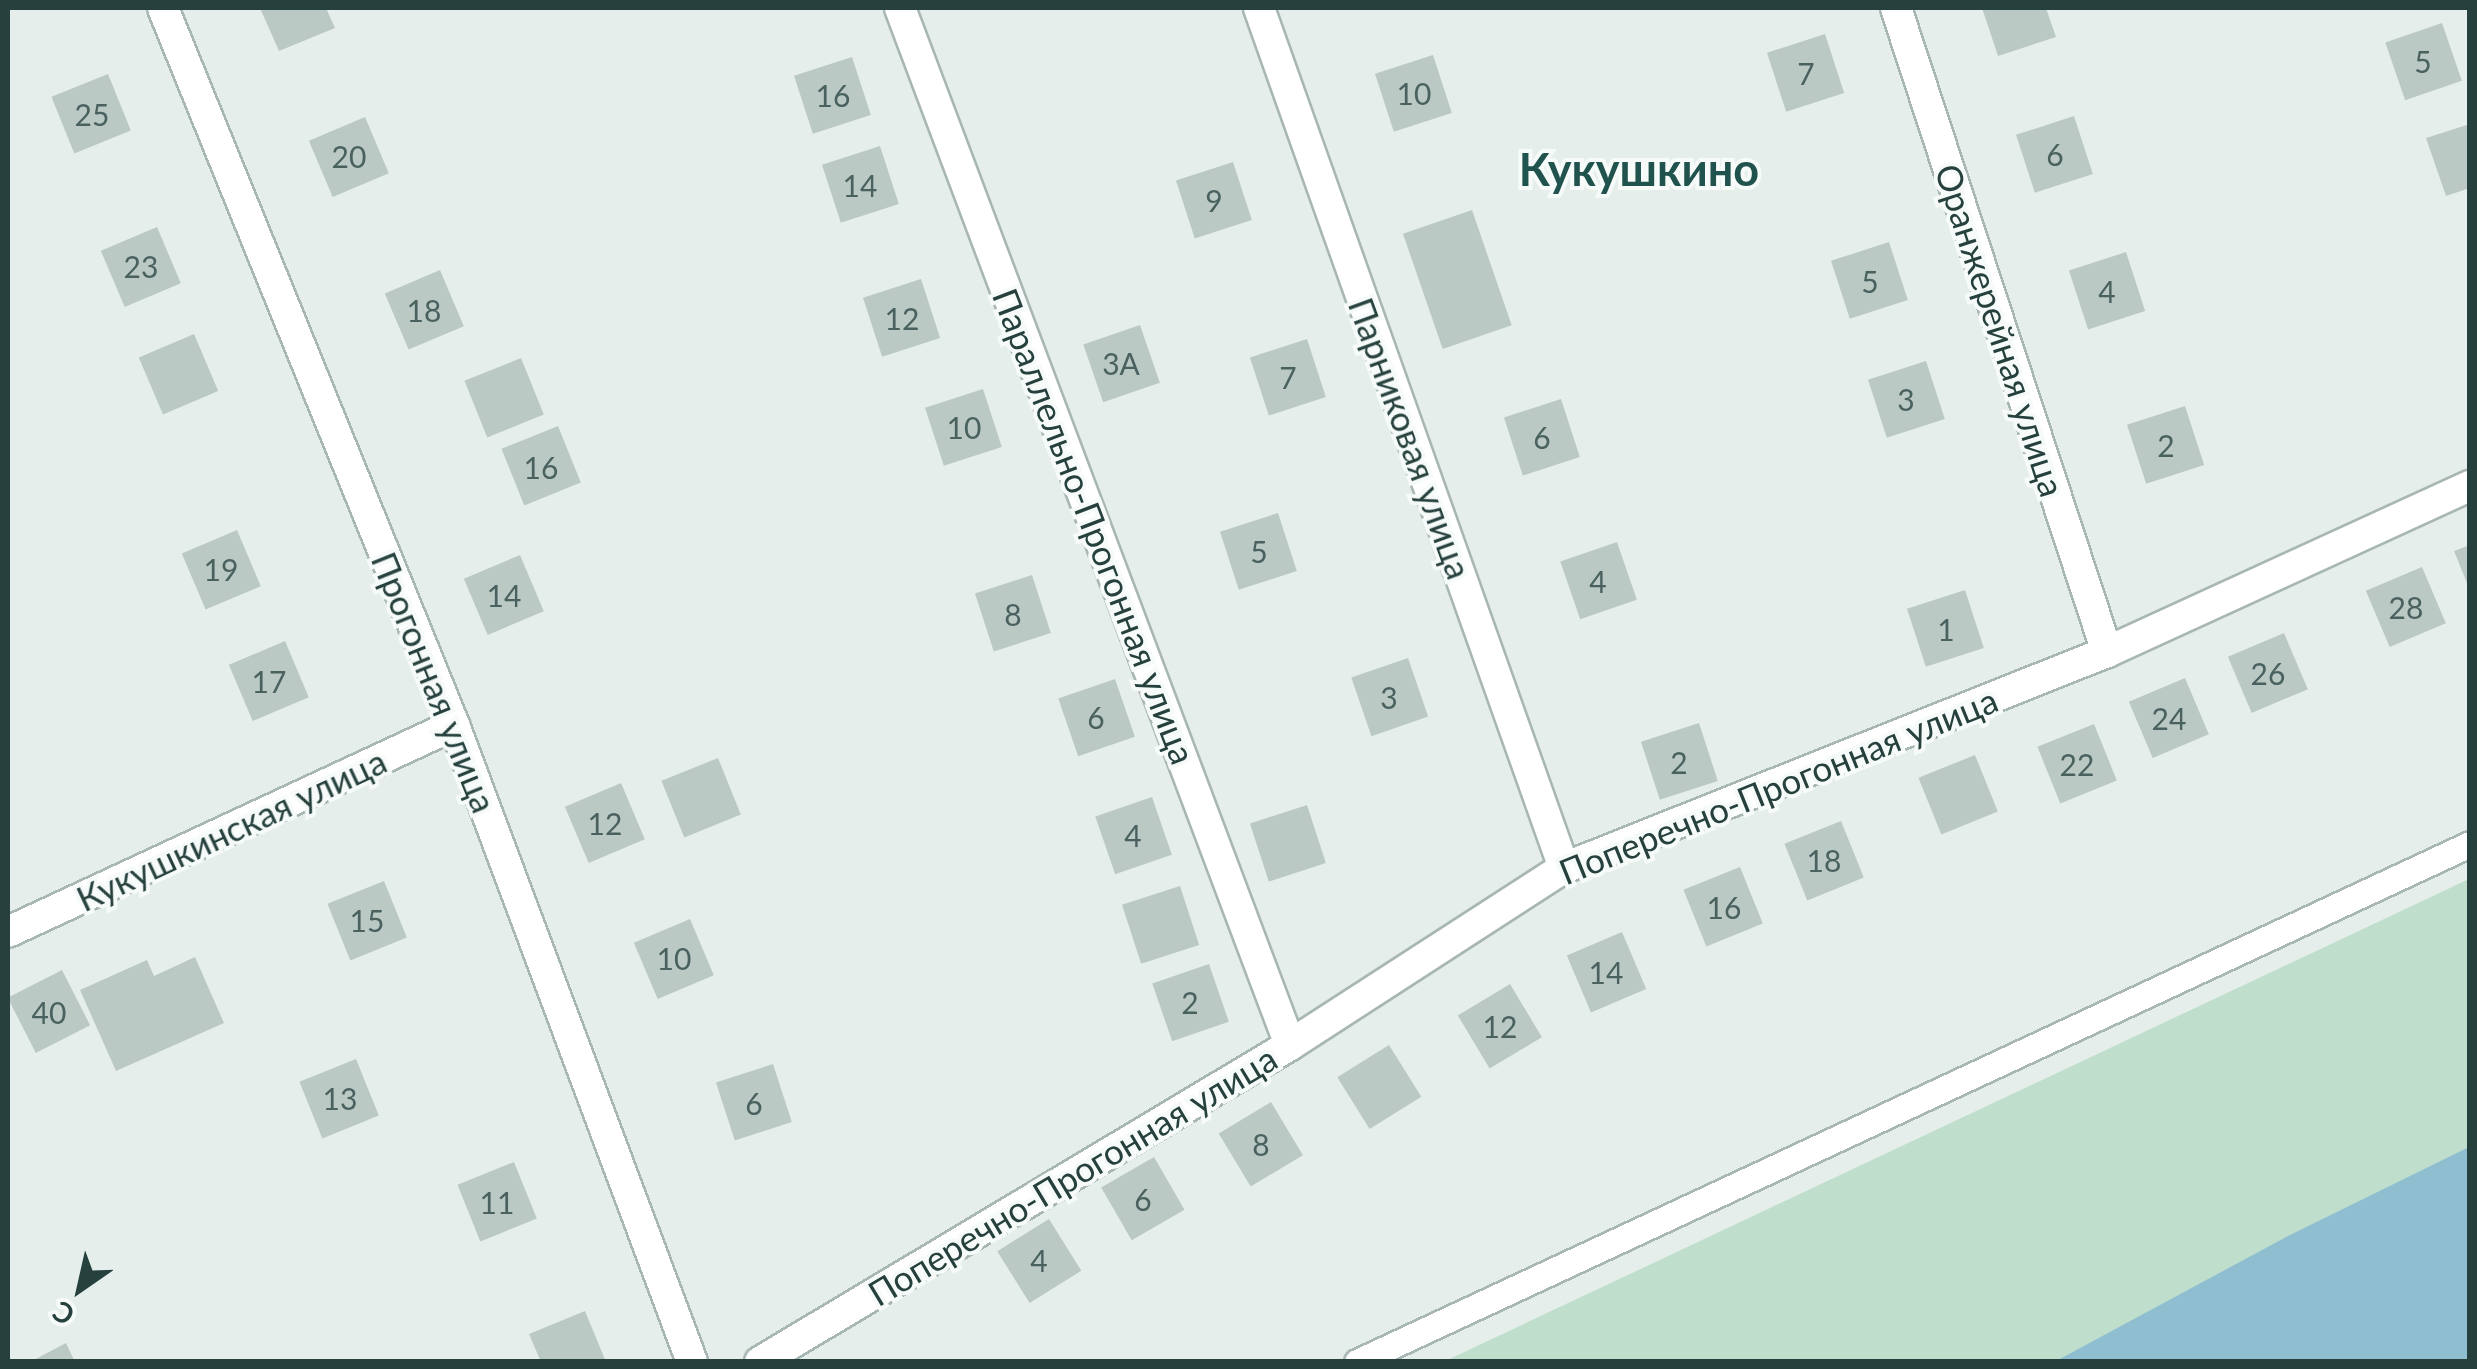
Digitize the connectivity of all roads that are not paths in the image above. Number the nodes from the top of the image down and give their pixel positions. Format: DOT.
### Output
graph roads {
  1 [pos="164,8"];
  2 [pos="900,8"];
  3 [pos="1258,8"];
  4 [pos="1896,8"];
  5 [pos="2470,486"];
  6 [pos="2106,652"];
  7 [pos="454,725"];
  8 [pos="2470,844"];
  9 [pos="1564,868"];
  10 [pos="8,932"];
  11 [pos="1290,1045"];
  12 [pos="692,1362"];
  13 [pos="760,1362"];
  14 [pos="1357,1362"];
  1 -- 7 [label="street, Прогонная улица"];
  2 -- 11 [label="street, Параллельно-Прогонная улица"];
  3 -- 9 [label="street, Парниковая улица"];
  4 -- 6 [label="street, Оранжерейная улица"];
  5 -- 6 [label="street, Поперечно-Прогонная улица"];
  6 -- 9 [label="street, Поперечно-Прогонная улица"];
  7 -- 10 [label="street, Кукушкинская улица"];
  7 -- 12 [label="street, Прогонная улица"];
  8 -- 14 [label="lane"];
  9 -- 11 [label="street, Поперечно-Прогонная улица"];
  11 -- 13 [label="street, Поперечно-Прогонная улица"];
}
